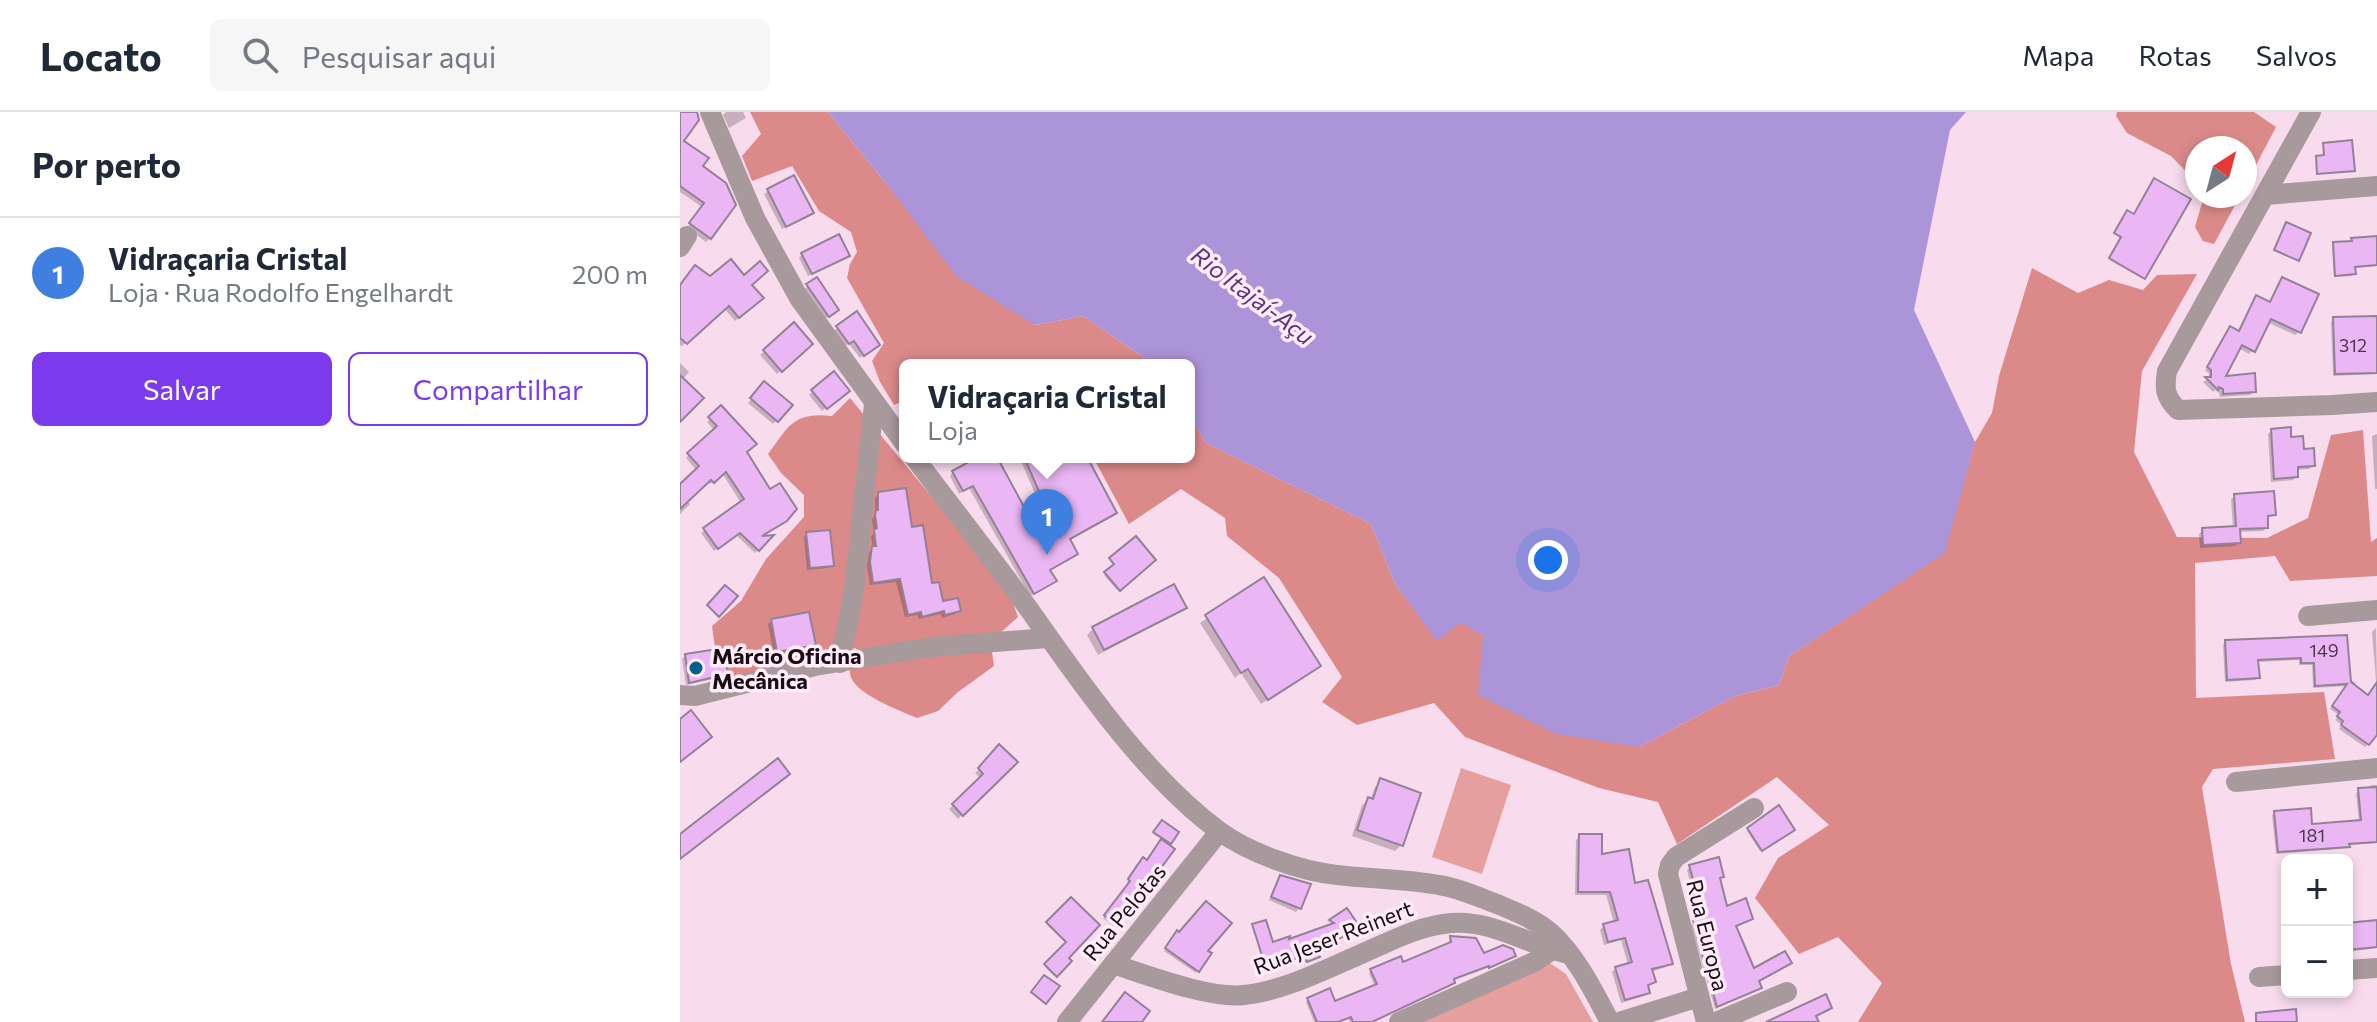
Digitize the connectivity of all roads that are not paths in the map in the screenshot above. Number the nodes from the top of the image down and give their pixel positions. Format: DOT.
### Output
graph roads {
  1 [pos="710,112"];
  2 [pos="2311,112"];
  3 [pos="2377,186"];
  4 [pos="2265,195"];
  5 [pos="2377,402"];
  6 [pos="874,404"];
  7 [pos="899,436"];
  8 [pos="918,463"];
  9 [pos="2377,610"];
  10 [pos="2308,616"];
  11 [pos="1048,638"];
  12 [pos="840,663"];
  13 [pos="680,695"];
  14 [pos="2377,768"];
  15 [pos="2236,782"];
  16 [pos="1754,808"];
  17 [pos="1219,832"];
  18 [pos="1560,952"];
  19 [pos="1113,964"];
  20 [pos="2377,968"];
  21 [pos="2353,970"];
  22 [pos="2281,975"];
  23 [pos="2259,977"];
  24 [pos="1787,992"];
  25 [pos="1699,997"];
  26 [pos="1067,1022"];
  27 [pos="1399,1022"];
  28 [pos="1610,1022"];
  29 [pos="1619,1022"];
  30 [pos="1706,1022"];
  31 [pos="1716,1022"];
  1 -- 6 [label="street"];
  2 -- 4 [label="street"];
  3 -- 4 [label="street"];
  4 -- 5 [label="street"];
  6 -- 7 [label="street"];
  6 -- 12 [label="street"];
  8 -- 11 [label="street"];
  9 -- 10 [label="street"];
  11 -- 12 [label="street"];
  11 -- 17 [label="street"];
  12 -- 13 [label="street"];
  14 -- 15 [label="street"];
  16 -- 25 [label="street, Rua Europa"];
  17 -- 18 [label="street"];
  17 -- 19 [label="street, Rua Pelotas"];
  18 -- 19 [label="street, Rua Jeser Reinert"];
  18 -- 27 [label="street"];
  18 -- 28 [label="street"];
  19 -- 26 [label="street, Rua Pelotas"];
  20 -- 21 [label="street"];
  22 -- 23 [label="street"];
  24 -- 31 [label="street"];
  25 -- 29 [label="street"];
  25 -- 30 [label="street, Rua Europa"];
}
